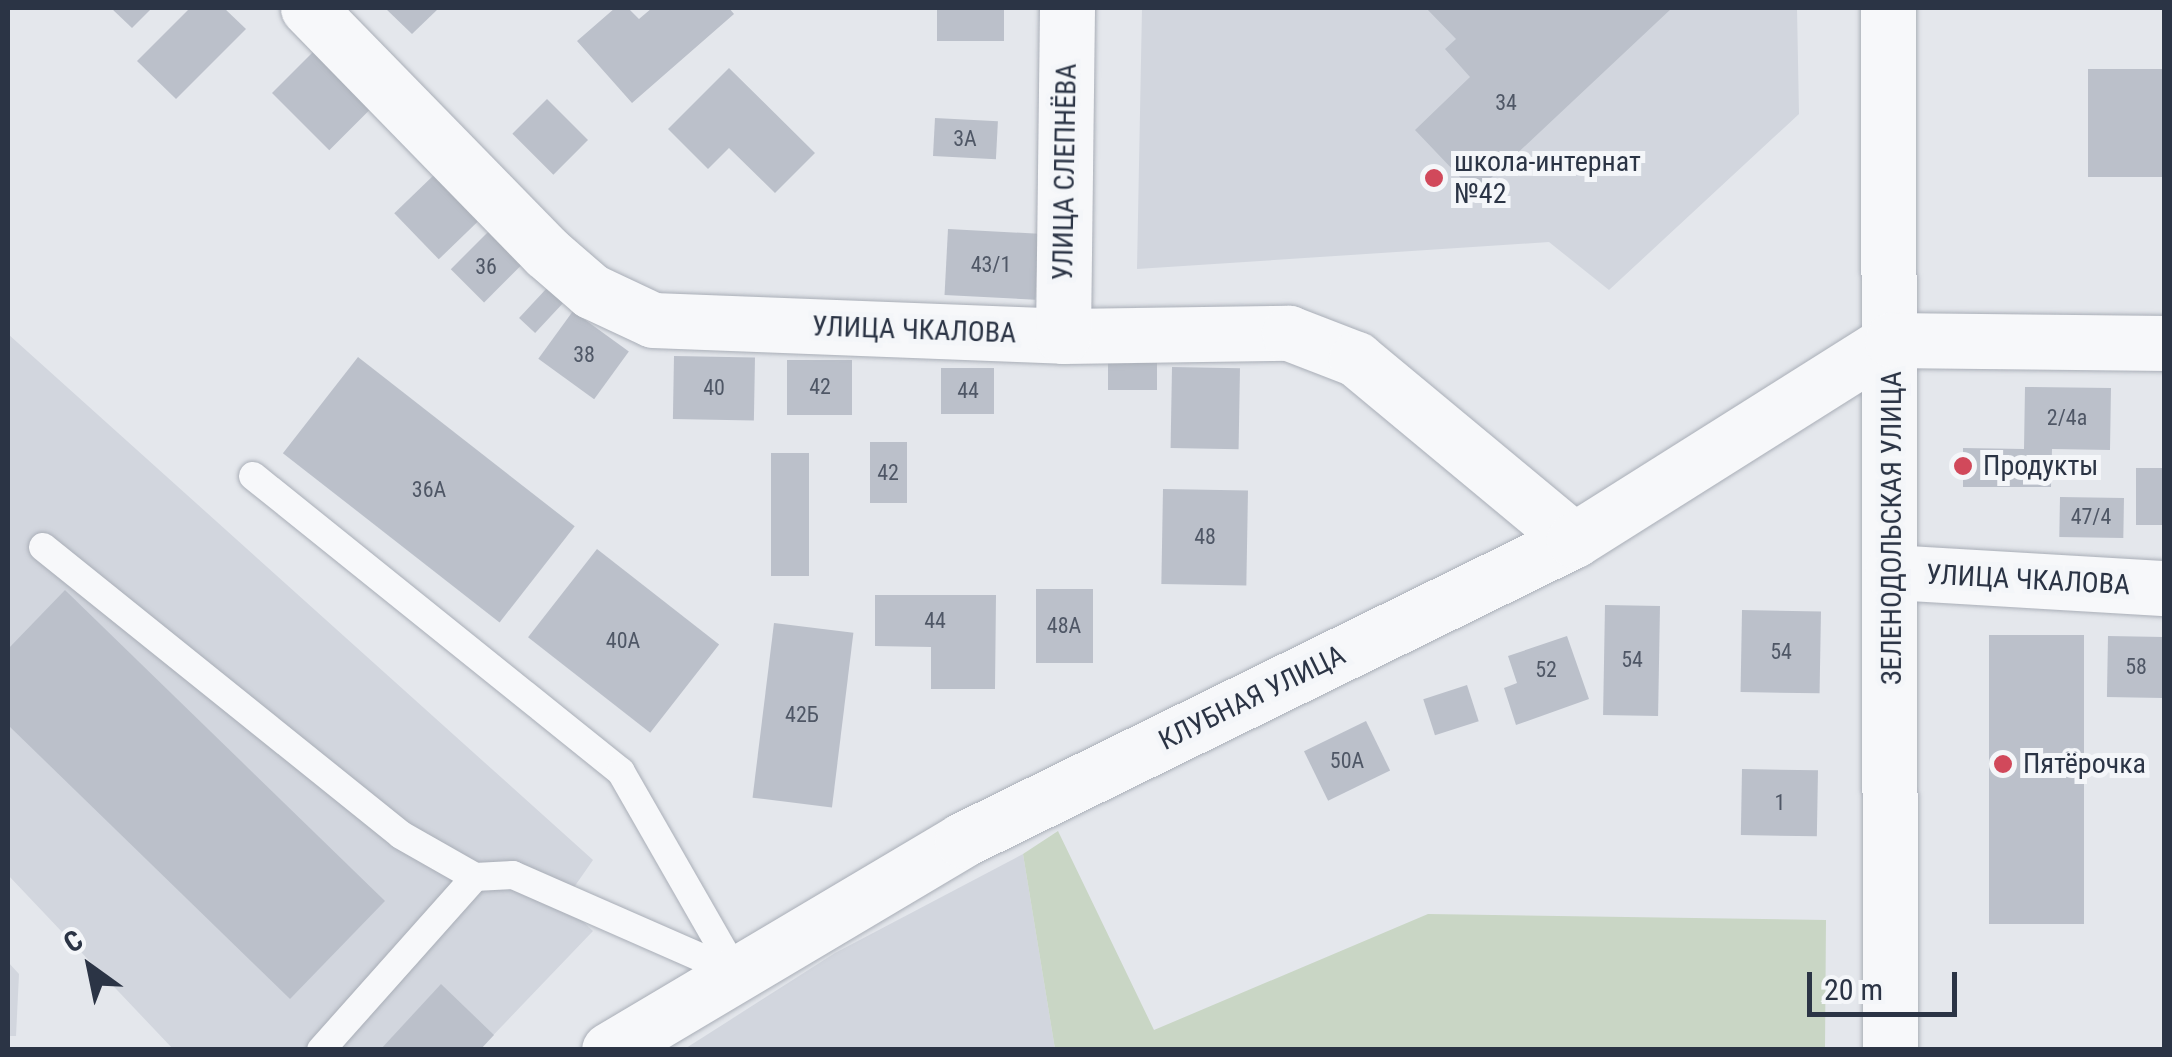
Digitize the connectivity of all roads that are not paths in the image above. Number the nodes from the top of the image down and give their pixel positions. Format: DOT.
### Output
graph roads {
  1 [pos="308,8"];
  2 [pos="1067,8"];
  3 [pos="1888,8"];
  4 [pos="1062,336"];
  5 [pos="1892,340"];
  6 [pos="2164,344"];
  7 [pos="253,476"];
  8 [pos="1574,540"];
  9 [pos="42,547"];
  10 [pos="1892,572"];
  11 [pos="2164,588"];
  12 [pos="475,878"];
  13 [pos="736,974"];
  14 [pos="321,1050"];
  15 [pos="609,1050"];
  16 [pos="1890,1050"];
  1 -- 4 [label="street, УЛИЦА ЧКАЛОВА"];
  2 -- 4 [label="street, УЛИЦА СЛЕПНЁВА"];
  3 -- 5 [label="street, ЗЕЛЕНОДОЛЬСКАЯ УЛИЦА"];
  4 -- 8 [label="street, УЛИЦА ЧКАЛОВА"];
  5 -- 6 [label="street"];
  5 -- 8 [label="street, КЛУБНАЯ УЛИЦА"];
  5 -- 10 [label="street, ЗЕЛЕНОДОЛЬСКАЯ УЛИЦА"];
  7 -- 13 [label="lane"];
  8 -- 13 [label="street, КЛУБНАЯ УЛИЦА"];
  9 -- 12 [label="lane"];
  10 -- 11 [label="street, УЛИЦА ЧКАЛОВА"];
  10 -- 16 [label="street, ЗЕЛЕНОДОЛЬСКАЯ УЛИЦА"];
  12 -- 13 [label="lane"];
  12 -- 14 [label="lane"];
  13 -- 15 [label="street, КЛУБНАЯ УЛИЦА"];
}
